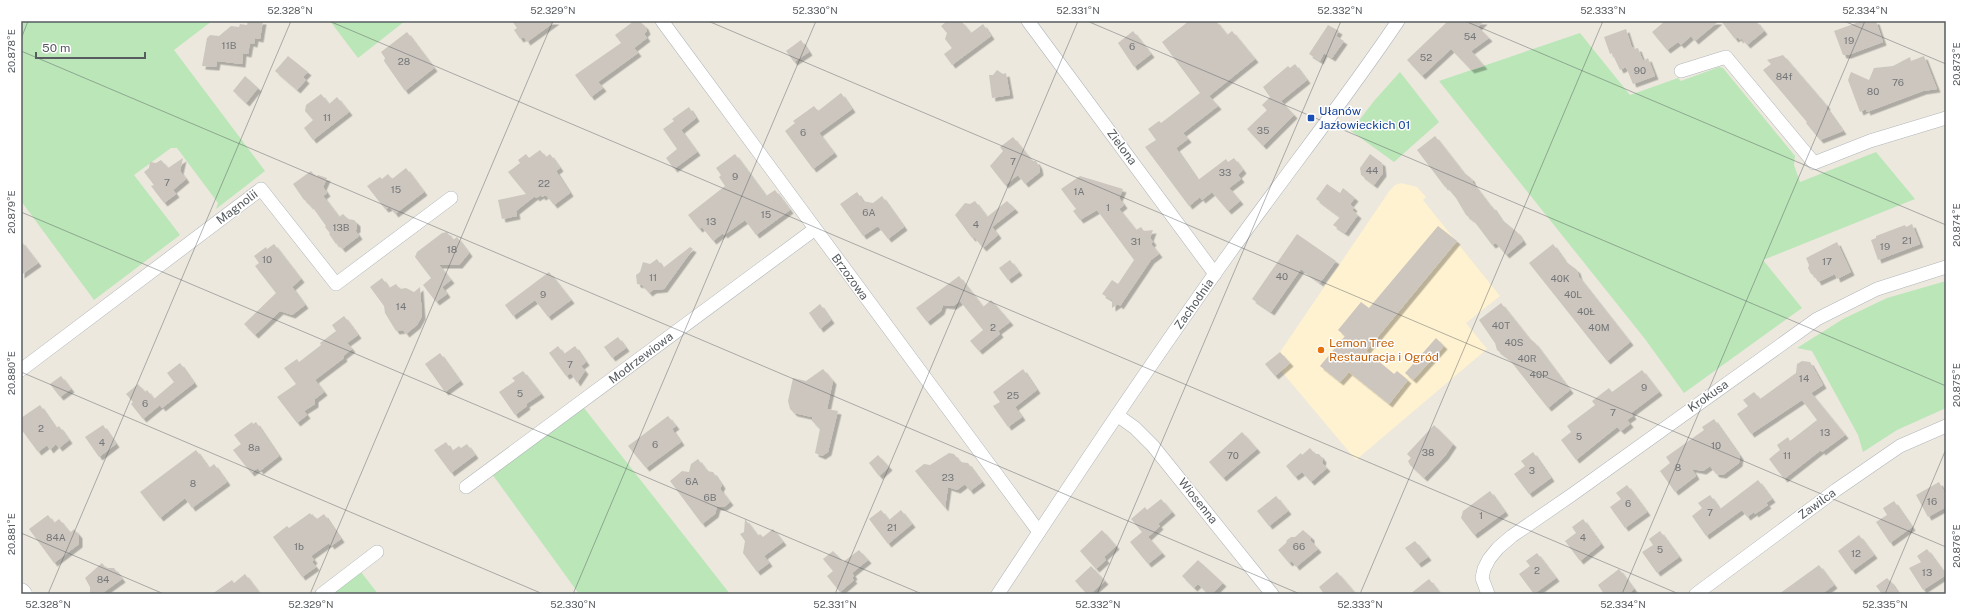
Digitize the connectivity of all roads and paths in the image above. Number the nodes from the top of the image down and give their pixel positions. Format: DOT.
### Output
graph roads {
  1 [pos="662,21"];
  2 [pos="1028,21"];
  3 [pos="1398,21"];
  4 [pos="1682,71"];
  5 [pos="1946,118"];
  6 [pos="451,198"];
  7 [pos="815,228"];
  8 [pos="1946,267"];
  9 [pos="1215,274"];
  10 [pos="21,370"];
  11 [pos="1117,415"];
  12 [pos="1946,426"];
  13 [pos="466,487"];
  14 [pos="1039,532"];
  15 [pos="377,552"];
  16 [pos="322,594"];
  17 [pos="998,594"];
  18 [pos="1272,594"];
  19 [pos="1488,594"];
  20 [pos="1696,594"];
  1 -- 7 [label="street, Brzozowa"];
  2 -- 9 [label="street, Zielona"];
  3 -- 9 [label="street, Zachodnia"];
  4 -- 5 [label="street"];
  6 -- 10 [label="street, Magnolii"];
  7 -- 13 [label="street, Modrzewiowa"];
  7 -- 14 [label="street, Brzozowa"];
  8 -- 19 [label="street, Krokusa"];
  9 -- 11 [label="street, Zachodnia"];
  11 -- 14 [label="street, Zachodnia"];
  11 -- 18 [label="street, Wiosenna"];
  12 -- 20 [label="street, Zawilca"];
  14 -- 17 [label="street, Zachodnia"];
  15 -- 16 [label="street"];
}
